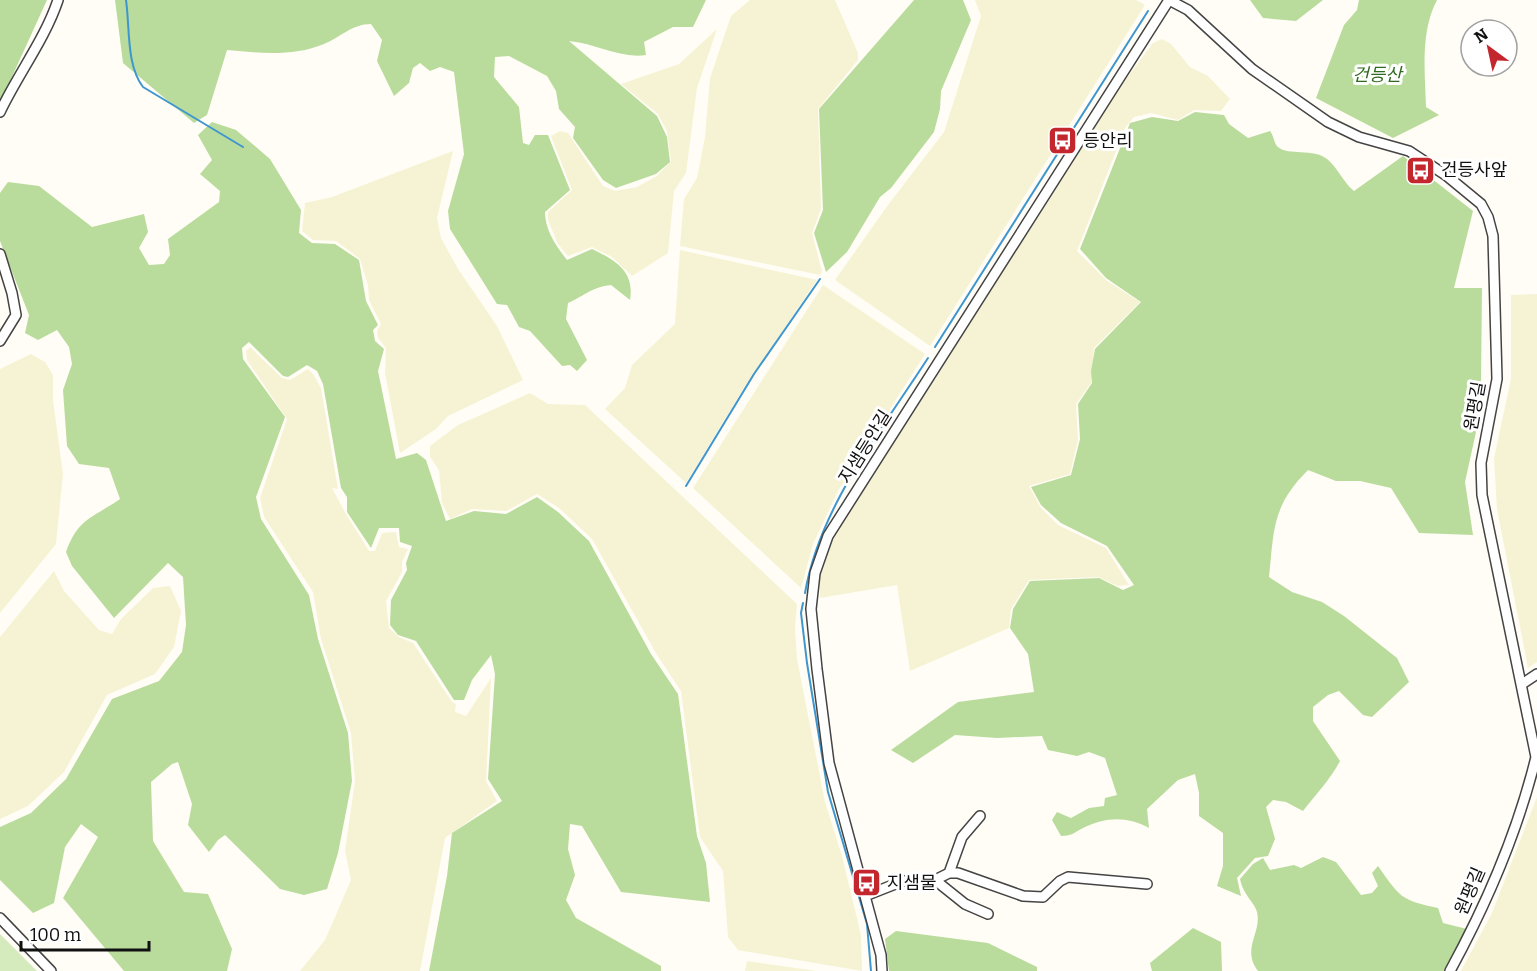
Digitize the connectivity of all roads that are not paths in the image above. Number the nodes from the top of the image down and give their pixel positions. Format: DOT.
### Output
graph roads {
  1 [pos="58,0"];
  2 [pos="1169,0"];
  3 [pos="0,112"];
  4 [pos="0,254"];
  5 [pos="0,341"];
  6 [pos="1537,674"];
  7 [pos="1522,684"];
  8 [pos="980,816"];
  9 [pos="949,873"];
  10 [pos="935,880"];
  11 [pos="1147,884"];
  12 [pos="865,896"];
  13 [pos="988,914"];
  14 [pos="0,918"];
  15 [pos="51,971"];
  16 [pos="882,971"];
  17 [pos="1450,971"];
  1 -- 3 [label="street"];
  2 -- 7 [label="street, 원평길"];
  2 -- 12 [label="street, 지샘등안길"];
  4 -- 5 [label="street"];
  6 -- 7 [label="street"];
  7 -- 17 [label="street, 원평길"];
  8 -- 9 [label="street"];
  9 -- 10 [label="street"];
  9 -- 11 [label="street"];
  10 -- 12 [label="street"];
  10 -- 13 [label="street"];
  12 -- 16 [label="street, 지샘등안길"];
  14 -- 15 [label="street"];
}
